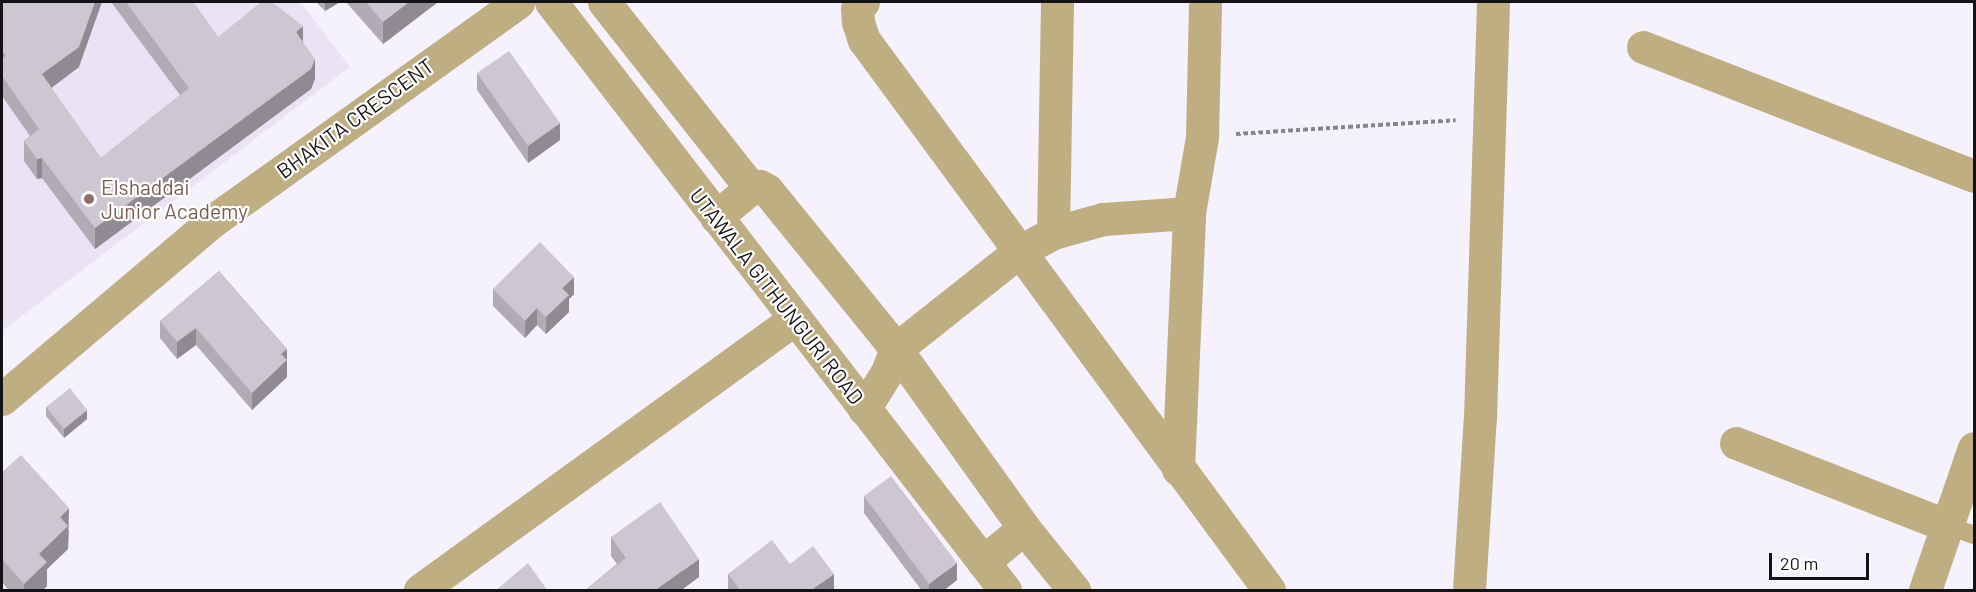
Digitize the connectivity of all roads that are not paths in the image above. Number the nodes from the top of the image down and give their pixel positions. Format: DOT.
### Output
graph roads {
  1 [pos="518,2"];
  2 [pos="551,2"];
  3 [pos="604,2"];
  4 [pos="863,2"];
  5 [pos="1057,2"];
  6 [pos="1205,2"];
  7 [pos="1493,2"];
  8 [pos="1643,47"];
  9 [pos="1974,176"];
  10 [pos="751,188"];
  11 [pos="1190,213"];
  12 [pos="716,217"];
  13 [pos="1053,233"];
  14 [pos="1017,253"];
  15 [pos="795,320"];
  16 [pos="896,349"];
  17 [pos="2,399"];
  18 [pos="864,409"];
  19 [pos="1736,443"];
  20 [pos="1974,447"];
  21 [pos="1178,470"];
  22 [pos="1024,528"];
  23 [pos="1961,531"];
  24 [pos="983,562"];
  25 [pos="420,591"];
  26 [pos="1005,591"];
  27 [pos="1074,591"];
  28 [pos="1269,591"];
  29 [pos="1469,591"];
  30 [pos="1925,591"];
  1 -- 17 [label="street, BHAKITA CRESCENT"];
  2 -- 12 [label="street, UTAWALA GITHUNGURI ROAD"];
  3 -- 10 [label="street"];
  4 -- 14 [label="street"];
  5 -- 13 [label="street"];
  6 -- 11 [label="street"];
  7 -- 29 [label="street"];
  8 -- 9 [label="street"];
  10 -- 12 [label="street"];
  10 -- 16 [label="street"];
  11 -- 13 [label="street"];
  11 -- 21 [label="street"];
  12 -- 15 [label="street, UTAWALA GITHUNGURI ROAD"];
  13 -- 14 [label="street"];
  14 -- 16 [label="street"];
  14 -- 21 [label="street"];
  15 -- 18 [label="street, UTAWALA GITHUNGURI ROAD"];
  15 -- 25 [label="street"];
  16 -- 18 [label="street"];
  16 -- 22 [label="street"];
  18 -- 24 [label="street, UTAWALA GITHUNGURI ROAD"];
  19 -- 23 [label="street"];
  20 -- 23 [label="street"];
  21 -- 28 [label="street"];
  22 -- 24 [label="street"];
  22 -- 27 [label="street"];
  23 -- 30 [label="street"];
  24 -- 26 [label="street, UTAWALA GITHUNGURI ROAD"];
}
